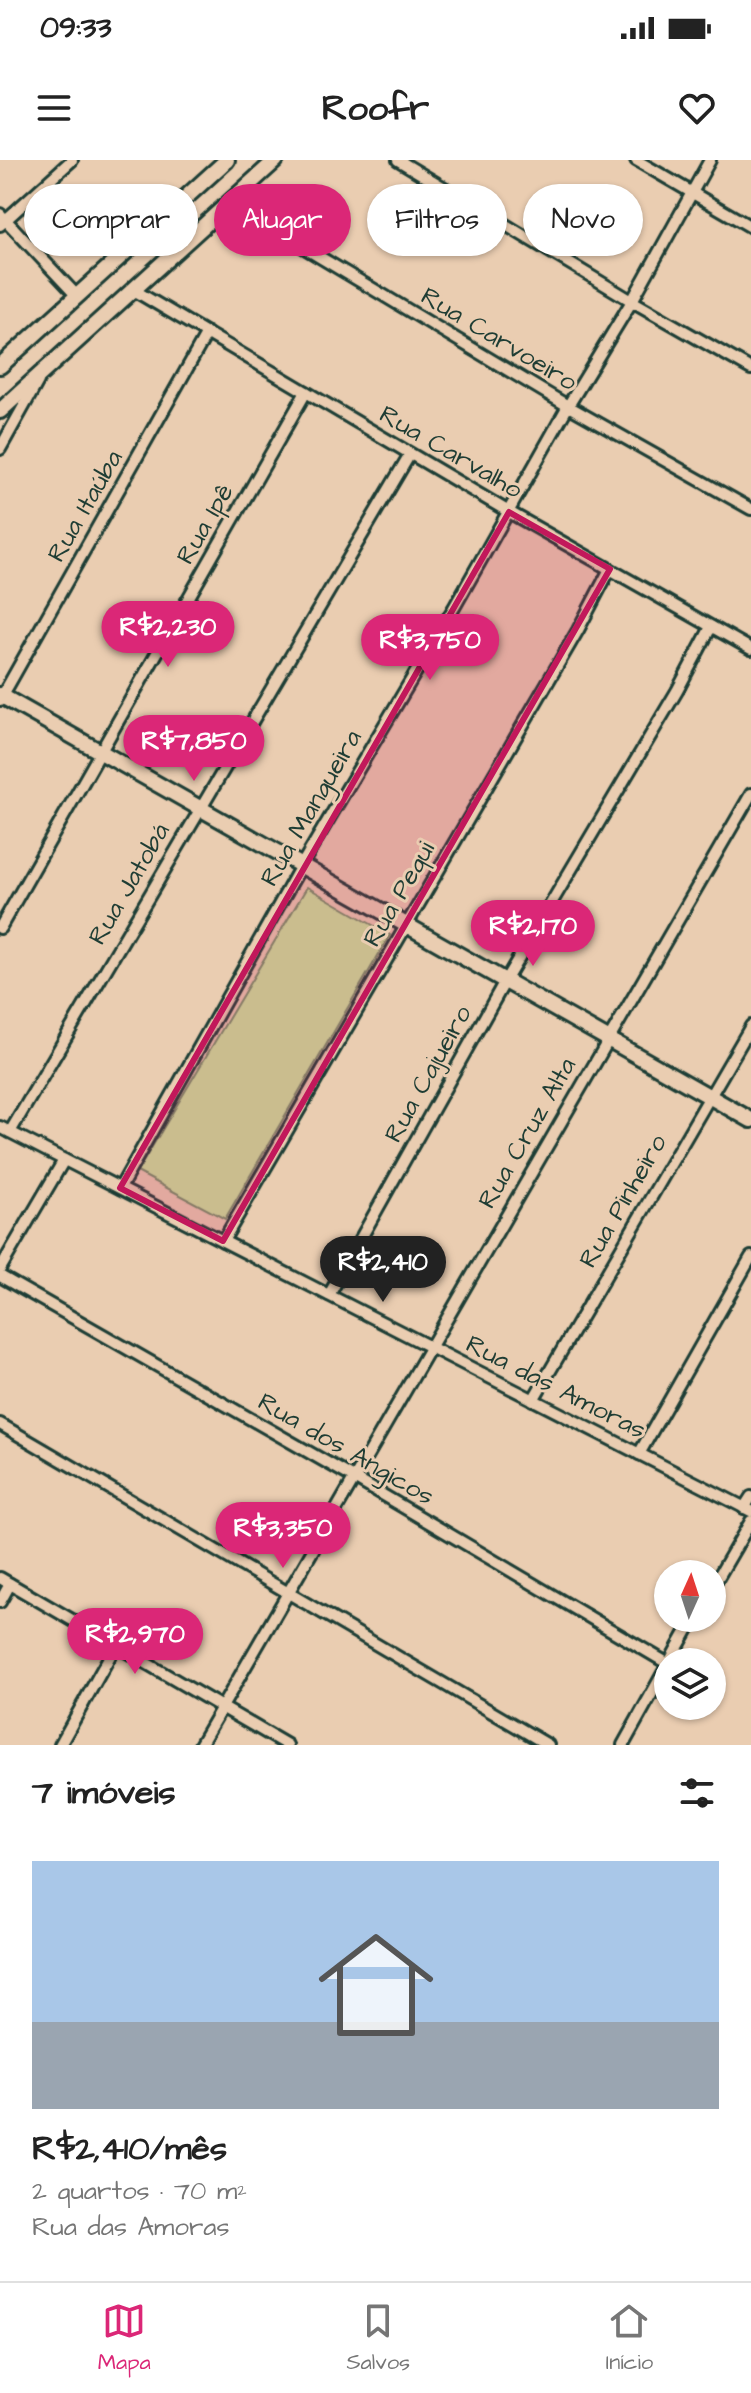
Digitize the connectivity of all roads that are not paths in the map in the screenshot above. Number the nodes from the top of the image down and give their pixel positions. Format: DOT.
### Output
graph roads {
  1 [pos="72,160"];
  2 [pos="276,160"];
  3 [pos="398,160"];
  4 [pos="636,160"];
  5 [pos="710,160"];
  6 [pos="220,162"];
  7 [pos="249,184"];
  8 [pos="692,193"];
  9 [pos="214,215"];
  10 [pos="2,220"];
  11 [pos="751,227"];
  12 [pos="318,256"];
  13 [pos="132,289"];
  14 [pos="77,296"];
  15 [pos="632,301"];
  16 [pos="207,333"];
  17 [pos="0,366"];
  18 [pos="751,369"];
  19 [pos="44,371"];
  20 [pos="306,392"];
  21 [pos="568,406"];
  22 [pos="0,411"];
  23 [pos="0,449"];
  24 [pos="410,454"];
  25 [pos="751,509"];
  26 [pos="509,512"];
  27 [pos="610,569"];
  28 [pos="711,627"];
  29 [pos="751,649"];
  30 [pos="1,697"];
  31 [pos="101,752"];
  32 [pos="751,794"];
  33 [pos="199,808"];
  34 [pos="301,866"];
  35 [pos="406,925"];
  36 [pos="0,928"];
  37 [pos="505,981"];
  38 [pos="751,1026"];
  39 [pos="607,1039"];
  40 [pos="709,1097"];
  41 [pos="751,1120"];
  42 [pos="5,1129"];
  43 [pos="64,1160"];
  44 [pos="120,1188"];
  45 [pos="223,1241"];
  46 [pos="751,1257"];
  47 [pos="0,1269"];
  48 [pos="0,1276"];
  49 [pos="329,1295"];
  50 [pos="429,1347"];
  51 [pos="533,1400"];
  52 [pos="0,1424"];
  53 [pos="639,1454"];
  54 [pos="354,1478"];
  55 [pos="751,1497"];
  56 [pos="748,1509"];
  57 [pos="751,1521"];
  58 [pos="726,1564"];
  59 [pos="5,1581"];
  60 [pos="288,1592"];
  61 [pos="0,1602"];
  62 [pos="116,1645"];
  63 [pos="654,1655"];
  64 [pos="654,1687"];
  65 [pos="221,1706"];
  66 [pos="60,1745"];
  67 [pos="200,1745"];
  68 [pos="287,1745"];
  69 [pos="548,1745"];
  70 [pos="623,1745"];
  1 -- 10 [label="street"];
  2 -- 7 [label="street"];
  3 -- 15 [label="street"];
  4 -- 8 [label="street"];
  5 -- 8 [label="street, Rua Mangueira"];
  6 -- 14 [label="street"];
  8 -- 11 [label="street"];
  8 -- 15 [label="street, Rua Mangueira"];
  9 -- 13 [label="street"];
  10 -- 14 [label="street"];
  12 -- 21 [label="street, Rua Carvoeiro"];
  13 -- 16 [label="street, Rua Carvalho"];
  13 -- 19 [label="street"];
  14 -- 17 [label="street"];
  15 -- 18 [label="street"];
  15 -- 21 [label="street, Rua Mangueira"];
  16 -- 20 [label="street, Rua Carvalho"];
  16 -- 30 [label="street, Rua Itaúba"];
  19 -- 22 [label="street"];
  19 -- 23 [label="street"];
  20 -- 24 [label="street, Rua Carvalho"];
  20 -- 31 [label="street, Rua Ipê"];
  21 -- 25 [label="street, Rua Carvoeiro"];
  21 -- 26 [label="street, Rua Mangueira"];
  24 -- 26 [label="street, Rua Carvalho"];
  24 -- 33 [label="street, Rua Jatobá"];
  26 -- 27 [label="street, Rua Carvalho"];
  26 -- 34 [label="street, Rua Mangueira"];
  27 -- 28 [label="street, Rua Carvalho"];
  27 -- 35 [label="street, Rua Pequi"];
  28 -- 29 [label="street, Rua Carvalho"];
  28 -- 37 [label="street, Rua Cajueiro"];
  30 -- 31 [label="street"];
  31 -- 33 [label="street"];
  31 -- 36 [label="street, Rua Ipê"];
  32 -- 39 [label="street, Rua Cruz Alta"];
  33 -- 34 [label="street"];
  33 -- 42 [label="street, Rua Jatobá"];
  34 -- 35 [label="street"];
  34 -- 44 [label="street, Rua Mangueira"];
  35 -- 37 [label="street"];
  35 -- 45 [label="street, Rua Pequi"];
  37 -- 39 [label="street"];
  37 -- 49 [label="street, Rua Cajueiro"];
  38 -- 40 [label="street, Rua Pinheiro"];
  39 -- 40 [label="street"];
  39 -- 50 [label="street, Rua Cruz Alta"];
  40 -- 41 [label="street"];
  40 -- 51 [label="street, Rua Pinheiro"];
  42 -- 43 [label="street, Rua das Amoras"];
  43 -- 44 [label="street, Rua das Amoras"];
  43 -- 47 [label="street"];
  44 -- 45 [label="street, Rua das Amoras"];
  45 -- 49 [label="street, Rua das Amoras"];
  46 -- 53 [label="street"];
  48 -- 54 [label="street, Rua dos Angicos"];
  49 -- 50 [label="street, Rua das Amoras"];
  50 -- 51 [label="street, Rua das Amoras"];
  50 -- 54 [label="street, Rua Cruz Alta"];
  51 -- 53 [label="street, Rua das Amoras"];
  52 -- 60 [label="street"];
  53 -- 56 [label="street, Rua das Amoras"];
  54 -- 60 [label="street, Rua Cruz Alta"];
  54 -- 63 [label="street, Rua dos Angicos"];
  55 -- 56 [label="street"];
  57 -- 58 [label="street"];
  59 -- 61 [label="street"];
  59 -- 62 [label="street"];
  60 -- 65 [label="street, Rua Cruz Alta"];
  60 -- 69 [label="street"];
  62 -- 65 [label="street"];
  62 -- 66 [label="street"];
  64 -- 70 [label="street"];
  65 -- 67 [label="street, Rua Cruz Alta"];
  65 -- 68 [label="street"];
}
